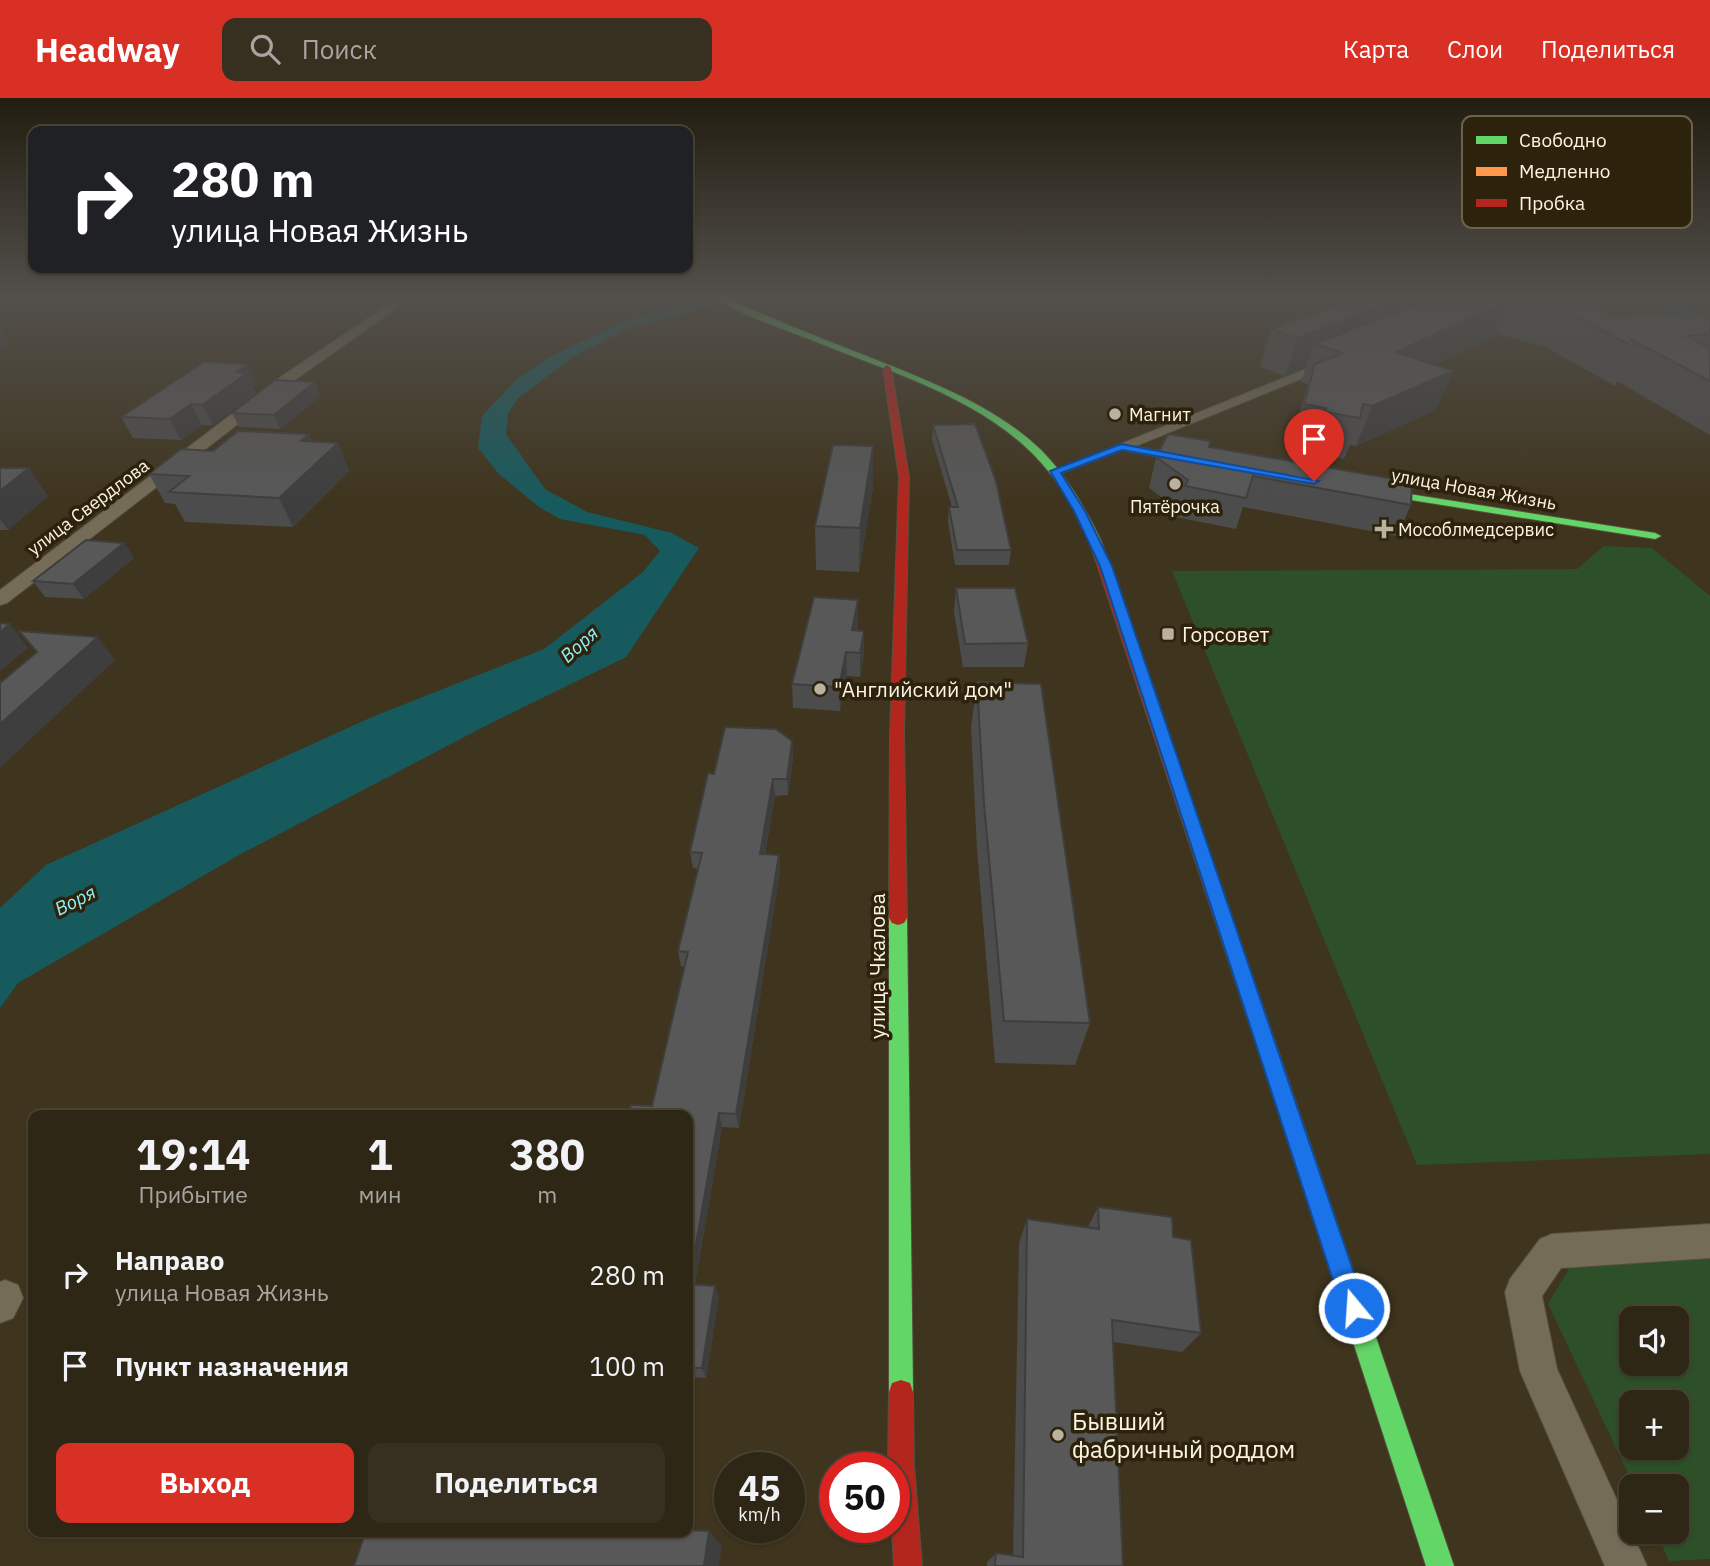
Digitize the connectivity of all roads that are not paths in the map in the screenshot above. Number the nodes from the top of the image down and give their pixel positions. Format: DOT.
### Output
graph roads {
  1 [pos="305,367"];
  2 [pos="883,367"];
  3 [pos="1324,367"];
  4 [pos="887,368"];
  5 [pos="1121,447"];
  6 [pos="1217,464"];
  7 [pos="1055,471"];
  8 [pos="1355,488"];
  9 [pos="1655,536"];
  10 [pos="0,599"];
  11 [pos="1710,1241"];
  12 [pos="908,1566"];
  13 [pos="1440,1566"];
  14 [pos="1626,1566"];
  1 -- 10 [label="street, улица Свердлова"];
  2 -- 4 [label="street"];
  3 -- 5 [label="street"];
  4 -- 7 [label="street"];
  4 -- 12 [label="street, улица Чкалова"];
  5 -- 6 [label="street"];
  5 -- 7 [label="street"];
  7 -- 13 [label="street"];
  8 -- 9 [label="street, улица Новая Жизнь"];
  11 -- 14 [label="street"];
}
